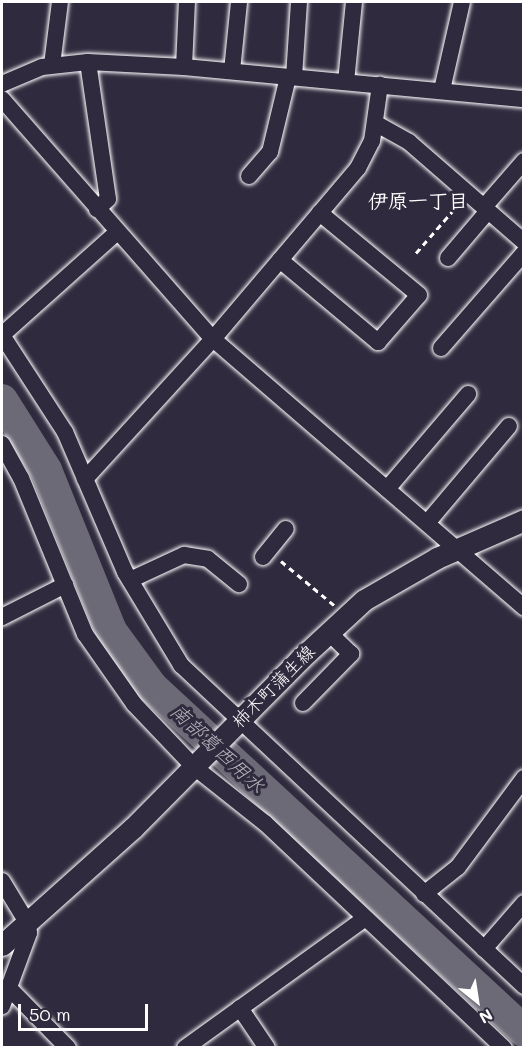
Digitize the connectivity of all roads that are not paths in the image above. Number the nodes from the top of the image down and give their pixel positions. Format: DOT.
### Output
graph roads {
  1 [pos="60,2"];
  2 [pos="187,2"];
  3 [pos="239,2"];
  4 [pos="299,2"];
  5 [pos="354,2"];
  6 [pos="462,2"];
  7 [pos="88,62"];
  8 [pos="52,65"];
  9 [pos="184,67"];
  10 [pos="232,71"];
  11 [pos="291,77"];
  12 [pos="345,82"];
  13 [pos="2,84"];
  14 [pos="380,86"];
  15 [pos="442,90"];
  16 [pos="2,99"];
  17 [pos="524,99"];
  18 [pos="375,123"];
  19 [pos="524,161"];
  20 [pos="249,177"];
  21 [pos="97,209"];
  22 [pos="486,209"];
  23 [pos="320,213"];
  24 [pos="117,232"];
  25 [pos="524,242"];
  26 [pos="524,253"];
  27 [pos="448,258"];
  28 [pos="280,260"];
  29 [pos="2,335"];
  30 [pos="213,339"];
  31 [pos="441,348"];
  32 [pos="468,394"];
  33 [pos="509,426"];
  34 [pos="2,444"];
  35 [pos="85,479"];
  36 [pos="387,489"];
  37 [pos="524,520"];
  38 [pos="427,523"];
  39 [pos="286,529"];
  40 [pos="455,549"];
  41 [pos="269,556"];
  42 [pos="130,580"];
  43 [pos="239,584"];
  44 [pos="65,585"];
  45 [pos="524,607"];
  46 [pos="2,617"];
  47 [pos="328,632"];
  48 [pos="303,703"];
  49 [pos="236,723"];
  50 [pos="197,762"];
  51 [pos="524,778"];
  52 [pos="2,881"];
  53 [pos="424,894"];
  54 [pos="524,903"];
  55 [pos="365,918"];
  56 [pos="28,924"];
  57 [pos="2,945"];
  58 [pos="484,949"];
  59 [pos="524,986"];
  60 [pos="9,988"];
  61 [pos="2,1006"];
  62 [pos="240,1008"];
  63 [pos="207,1041"];
  64 [pos="68,1047"];
  65 [pos="185,1047"];
  66 [pos="267,1047"];
  67 [pos="504,1047"];
  1 -- 8 [label="street"];
  2 -- 9 [label="street"];
  3 -- 10 [label="street"];
  4 -- 11 [label="street"];
  5 -- 12 [label="street"];
  6 -- 15 [label="street"];
  7 -- 8 [label="street"];
  7 -- 9 [label="street"];
  7 -- 21 [label="street"];
  8 -- 13 [label="street"];
  9 -- 10 [label="street"];
  10 -- 11 [label="street"];
  11 -- 12 [label="street"];
  11 -- 20 [label="street"];
  12 -- 14 [label="street"];
  14 -- 15 [label="street"];
  14 -- 18 [label="street"];
  15 -- 17 [label="street"];
  16 -- 21 [label="street"];
  18 -- 22 [label="street"];
  18 -- 23 [label="street"];
  19 -- 22 [label="street"];
  21 -- 24 [label="street"];
  22 -- 25 [label="street"];
  22 -- 27 [label="street"];
  23 -- 28 [label="street"];
  23 -- 28 [label="street"];
  24 -- 29 [label="street"];
  24 -- 30 [label="street"];
  26 -- 31 [label="street"];
  28 -- 30 [label="street"];
  29 -- 35 [label="street"];
  30 -- 35 [label="street"];
  30 -- 36 [label="street"];
  32 -- 36 [label="street"];
  33 -- 38 [label="street"];
  34 -- 44 [label="street"];
  35 -- 42 [label="street"];
  36 -- 38 [label="street"];
  37 -- 40 [label="main road, 柿木町蒲生線"];
  38 -- 40 [label="street"];
  39 -- 41 [label="street"];
  40 -- 45 [label="street"];
  40 -- 47 [label="main road, 柿木町蒲生線"];
  42 -- 43 [label="street"];
  42 -- 49 [label="street"];
  44 -- 46 [label="street"];
  44 -- 50 [label="street"];
  47 -- 48 [label="street"];
  47 -- 49 [label="main road, 柿木町蒲生線"];
  49 -- 50 [label="main road, 柿木町蒲生線"];
  49 -- 53 [label="street"];
  50 -- 55 [label="street"];
  50 -- 56 [label="main road, 柿木町蒲生線"];
  51 -- 53 [label="street"];
  52 -- 56 [label="street"];
  53 -- 58 [label="street"];
  54 -- 58 [label="street"];
  55 -- 62 [label="street"];
  55 -- 67 [label="street"];
  56 -- 57 [label="main road, 柿木町蒲生線"];
  56 -- 60 [label="street"];
  58 -- 59 [label="street"];
  60 -- 61 [label="street"];
  60 -- 64 [label="street"];
  62 -- 63 [label="street"];
  62 -- 66 [label="street"];
  63 -- 65 [label="street"];
}
